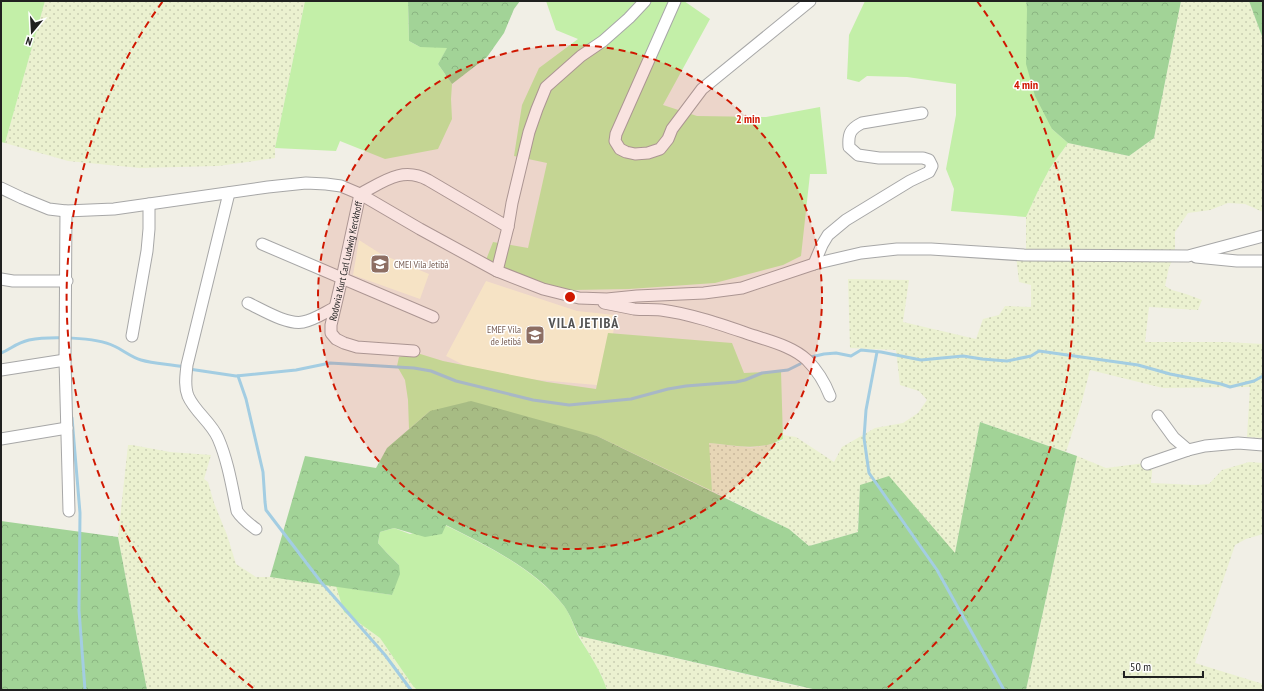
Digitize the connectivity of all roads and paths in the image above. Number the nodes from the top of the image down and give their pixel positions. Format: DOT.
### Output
graph roads {
  1 [pos="646,1"];
  2 [pos="675,1"];
  3 [pos="810,1"];
  4 [pos="922,113"];
  5 [pos="1,188"];
  6 [pos="229,193"];
  7 [pos="360,194"];
  8 [pos="149,204"];
  9 [pos="66,212"];
  10 [pos="508,227"];
  11 [pos="1263,236"];
  12 [pos="262,244"];
  13 [pos="1188,256"];
  14 [pos="1263,261"];
  15 [pos="814,264"];
  16 [pos="497,271"];
  17 [pos="342,278"];
  18 [pos="1,279"];
  19 [pos="66,281"];
  20 [pos="578,298"];
  21 [pos="248,303"];
  22 [pos="334,308"];
  23 [pos="433,317"];
  24 [pos="132,336"];
  25 [pos="414,351"];
  26 [pos="65,360"];
  27 [pos="1,370"];
  28 [pos="830,396"];
  29 [pos="1158,416"];
  30 [pos="67,428"];
  31 [pos="1,439"];
  32 [pos="1263,445"];
  33 [pos="1188,450"];
  34 [pos="1147,464"];
  35 [pos="69,511"];
  36 [pos="256,528"];
  1 -- 10 [label="street"];
  2 -- 3 [label="street"];
  4 -- 15 [label="street"];
  5 -- 9 [label="street"];
  6 -- 7 [label="street"];
  6 -- 8 [label="street"];
  6 -- 36 [label="street"];
  7 -- 10 [label="street, Rodovia Kurt Carl Ludwig Kerckhoff"];
  7 -- 16 [label="street"];
  7 -- 17 [label="street, Rodovia Kurt Carl Ludwig Kerckhoff"];
  8 -- 9 [label="street"];
  8 -- 24 [label="street"];
  9 -- 19 [label="street"];
  10 -- 16 [label="street"];
  11 -- 13 [label="street"];
  12 -- 17 [label="street"];
  13 -- 14 [label="street"];
  13 -- 15 [label="street"];
  15 -- 20 [label="street"];
  16 -- 20 [label="street"];
  17 -- 22 [label="street, Rodovia Kurt Carl Ludwig Kerckhoff"];
  17 -- 23 [label="street"];
  18 -- 19 [label="street"];
  19 -- 26 [label="street"];
  20 -- 28 [label="street"];
  21 -- 22 [label="street"];
  22 -- 25 [label="street, Rodovia Kurt Carl Ludwig Kerckhoff"];
  26 -- 27 [label="street"];
  26 -- 30 [label="street"];
  29 -- 33 [label="street"];
  30 -- 31 [label="street"];
  30 -- 35 [label="street"];
  32 -- 33 [label="street"];
  33 -- 34 [label="street"];
}
